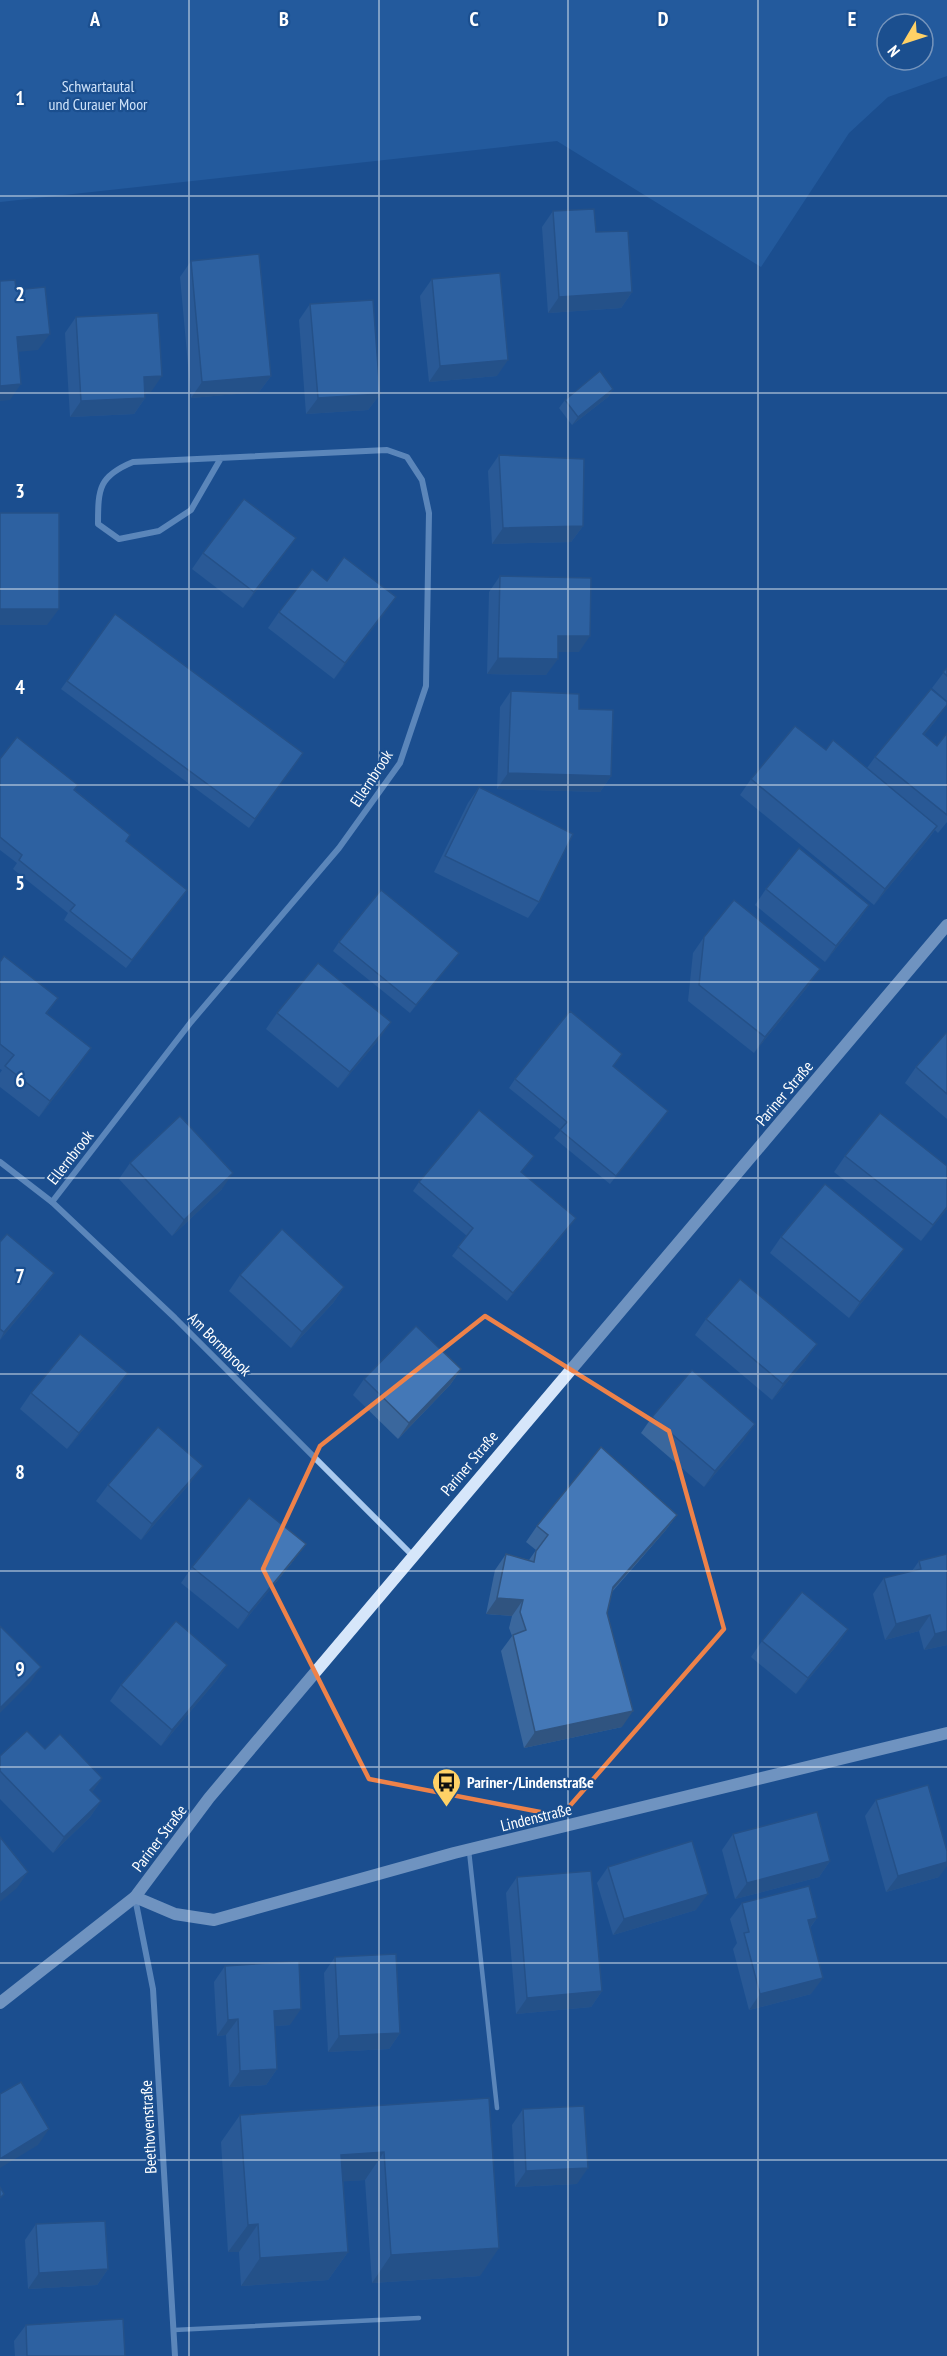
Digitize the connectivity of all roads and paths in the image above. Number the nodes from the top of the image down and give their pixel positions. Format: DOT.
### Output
graph roads {
  1 [pos="221,458"];
  2 [pos="947,925"];
  3 [pos="0,1162"];
  4 [pos="52,1202"];
  5 [pos="412,1555"];
  6 [pos="947,1733"];
  7 [pos="469,1850"];
  8 [pos="135,1898"];
  9 [pos="0,2004"];
  10 [pos="497,2108"];
  11 [pos="419,2318"];
  12 [pos="174,2330"];
  13 [pos="175,2356"];
  1 -- 1 [label="street, Ellernbrook"];
  1 -- 4 [label="street, Ellernbrook"];
  2 -- 5 [label="street, Pariner Straße"];
  3 -- 4 [label="street, Am Bormbrook"];
  4 -- 5 [label="street, Am Bormbrook"];
  5 -- 8 [label="street, Pariner Straße"];
  6 -- 7 [label="street, Lindenstraße"];
  7 -- 8 [label="street, Lindenstraße"];
  7 -- 10 [label="lane"];
  8 -- 9 [label="street, Pariner Straße"];
  8 -- 12 [label="street, Beethovenstraße"];
  11 -- 12 [label="lane"];
  12 -- 13 [label="street, Beethovenstraße"];
}
